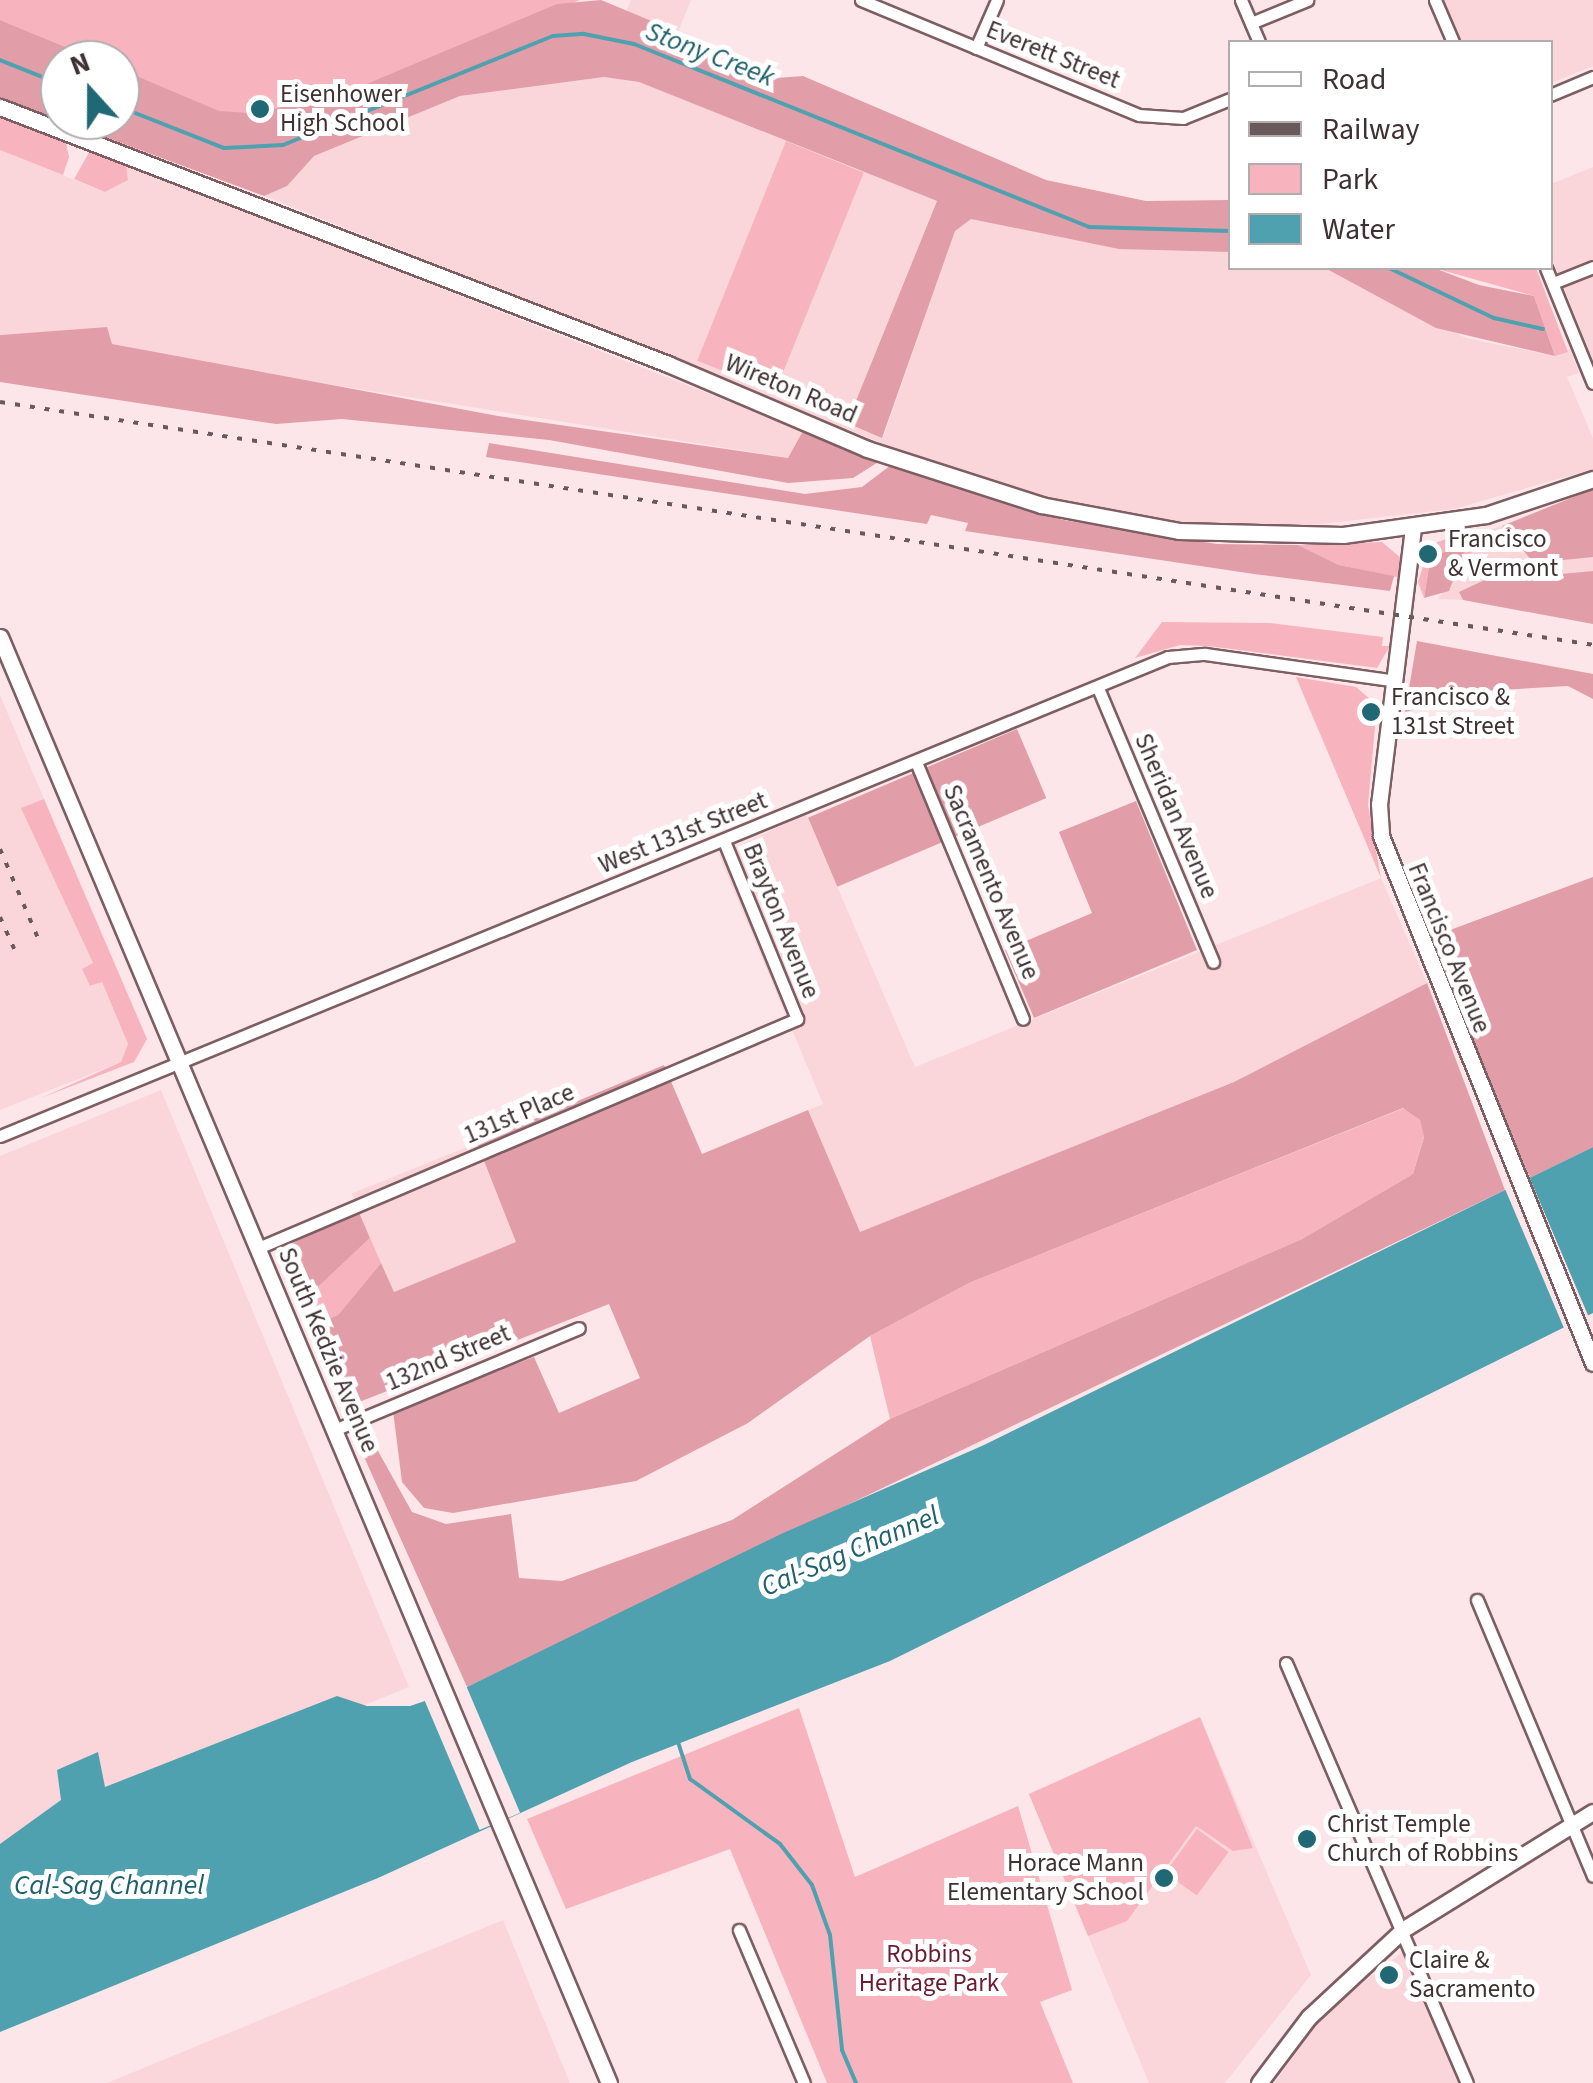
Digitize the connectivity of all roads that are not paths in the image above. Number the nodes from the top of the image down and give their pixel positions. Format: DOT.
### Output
graph roads {
  1 [pos="861,0"];
  2 [pos="997,0"];
  3 [pos="1242,0"];
  4 [pos="1307,0"];
  5 [pos="1435,0"];
  6 [pos="1251,23"];
  7 [pos="1258,40"];
  8 [pos="1452,40"];
  9 [pos="976,48"];
  10 [pos="1593,78"];
  11 [pos="1553,94"];
  12 [pos="1228,100"];
  13 [pos="0,107"];
  14 [pos="1593,267"];
  15 [pos="1547,270"];
  16 [pos="1553,284"];
  17 [pos="1593,383"];
  18 [pos="1593,479"];
  19 [pos="1413,528"];
  20 [pos="0,637"];
  21 [pos="1396,681"];
  22 [pos="1098,688"];
  23 [pos="916,762"];
  24 [pos="724,841"];
  25 [pos="1213,962"];
  26 [pos="797,1019"];
  27 [pos="1023,1019"];
  28 [pos="180,1062"];
  29 [pos="0,1136"];
  30 [pos="258,1248"];
  31 [pos="580,1328"];
  32 [pos="1593,1363"];
  33 [pos="334,1430"];
  34 [pos="1477,1600"];
  35 [pos="1286,1663"];
  36 [pos="1593,1812"];
  37 [pos="1571,1824"];
  38 [pos="1593,1876"];
  39 [pos="1404,1929"];
  40 [pos="739,1930"];
  41 [pos="609,2083"];
  42 [pos="804,2083"];
  43 [pos="1259,2083"];
  44 [pos="1467,2083"];
  1 -- 9 [label="street, Everett Street"];
  2 -- 9 [label="street"];
  3 -- 6 [label="street"];
  4 -- 6 [label="street"];
  5 -- 8 [label="street"];
  6 -- 7 [label="street"];
  9 -- 12 [label="street, Everett Street"];
  10 -- 11 [label="street"];
  13 -- 19 [label="street, Wireton Road"];
  14 -- 16 [label="street"];
  15 -- 16 [label="street"];
  16 -- 17 [label="street"];
  18 -- 19 [label="street, Wireton Road"];
  19 -- 21 [label="street, Francisco Avenue"];
  20 -- 28 [label="street, South Kedzie Avenue"];
  21 -- 22 [label="street, West 131st Street"];
  21 -- 32 [label="street, Francisco Avenue"];
  22 -- 23 [label="street, West 131st Street"];
  22 -- 25 [label="street, Sheridan Avenue"];
  23 -- 24 [label="street, West 131st Street"];
  23 -- 27 [label="street, Sacramento Avenue"];
  24 -- 26 [label="street, Brayton Avenue"];
  24 -- 28 [label="street, West 131st Street"];
  26 -- 30 [label="street, 131st Place"];
  28 -- 29 [label="street, West 131st Street"];
  28 -- 30 [label="street, South Kedzie Avenue"];
  30 -- 33 [label="street, South Kedzie Avenue"];
  31 -- 33 [label="street, 132nd Street"];
  33 -- 41 [label="street, South Kedzie Avenue"];
  34 -- 37 [label="street"];
  35 -- 39 [label="street"];
  36 -- 37 [label="street"];
  37 -- 38 [label="street"];
  37 -- 39 [label="street"];
  39 -- 43 [label="street"];
  39 -- 44 [label="street"];
  40 -- 42 [label="street"];
}
